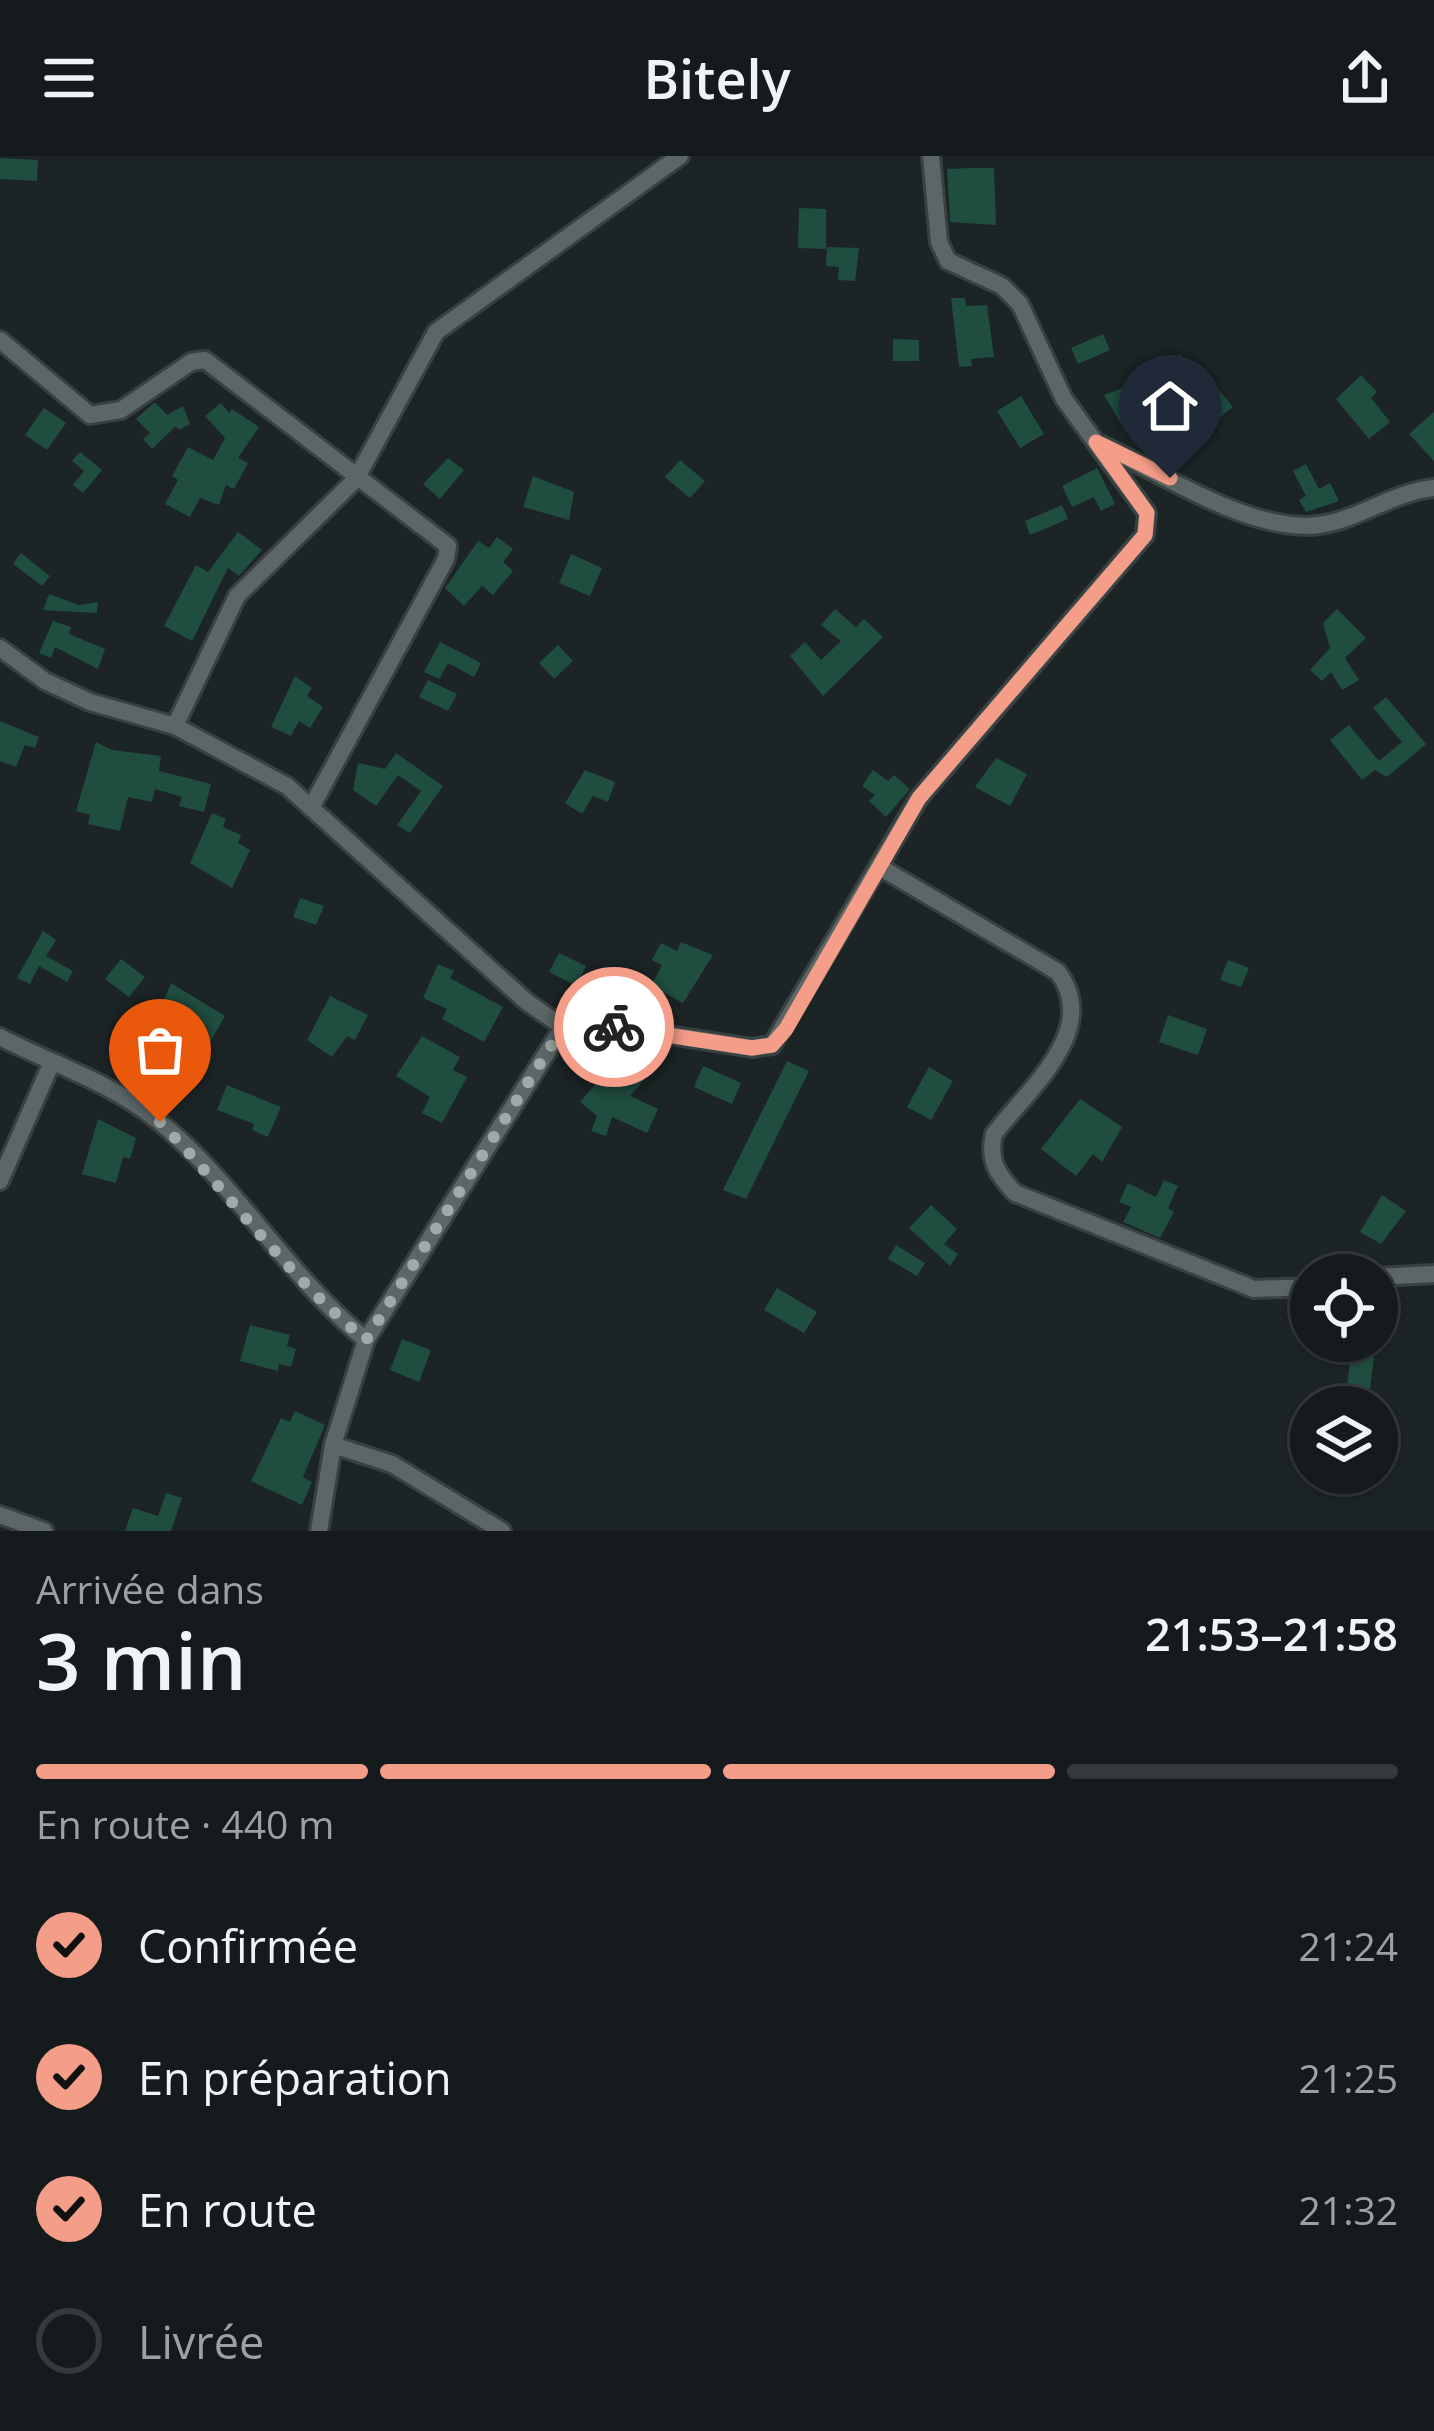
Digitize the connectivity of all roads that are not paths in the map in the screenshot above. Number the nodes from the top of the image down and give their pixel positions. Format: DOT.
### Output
graph roads {
  1 [pos="680,156"];
  2 [pos="931,156"];
  3 [pos="0,340"];
  4 [pos="1096,442"];
  5 [pos="356,479"];
  6 [pos="1434,488"];
  7 [pos="0,648"];
  8 [pos="176,726"];
  9 [pos="313,804"];
  10 [pos="878,866"];
  11 [pos="563,1027"];
  12 [pos="0,1037"];
  13 [pos="52,1062"];
  14 [pos="0,1181"];
  15 [pos="1434,1274"];
  16 [pos="1398,1276"];
  17 [pos="1290,1288"];
  18 [pos="366,1340"];
  19 [pos="333,1445"];
  20 [pos="0,1515"];
  21 [pos="44,1531"];
  22 [pos="319,1531"];
  23 [pos="502,1531"];
  1 -- 5 [label="street"];
  2 -- 4 [label="street"];
  3 -- 5 [label="street"];
  4 -- 6 [label="street"];
  4 -- 10 [label="street"];
  5 -- 8 [label="street"];
  5 -- 9 [label="street"];
  7 -- 8 [label="street"];
  8 -- 9 [label="street"];
  9 -- 11 [label="street"];
  10 -- 11 [label="street"];
  10 -- 17 [label="street"];
  11 -- 18 [label="street"];
  12 -- 13 [label="street"];
  13 -- 14 [label="street"];
  13 -- 18 [label="street"];
  15 -- 16 [label="street"];
  18 -- 19 [label="street"];
  19 -- 22 [label="street"];
  19 -- 23 [label="street"];
  20 -- 21 [label="street"];
}
